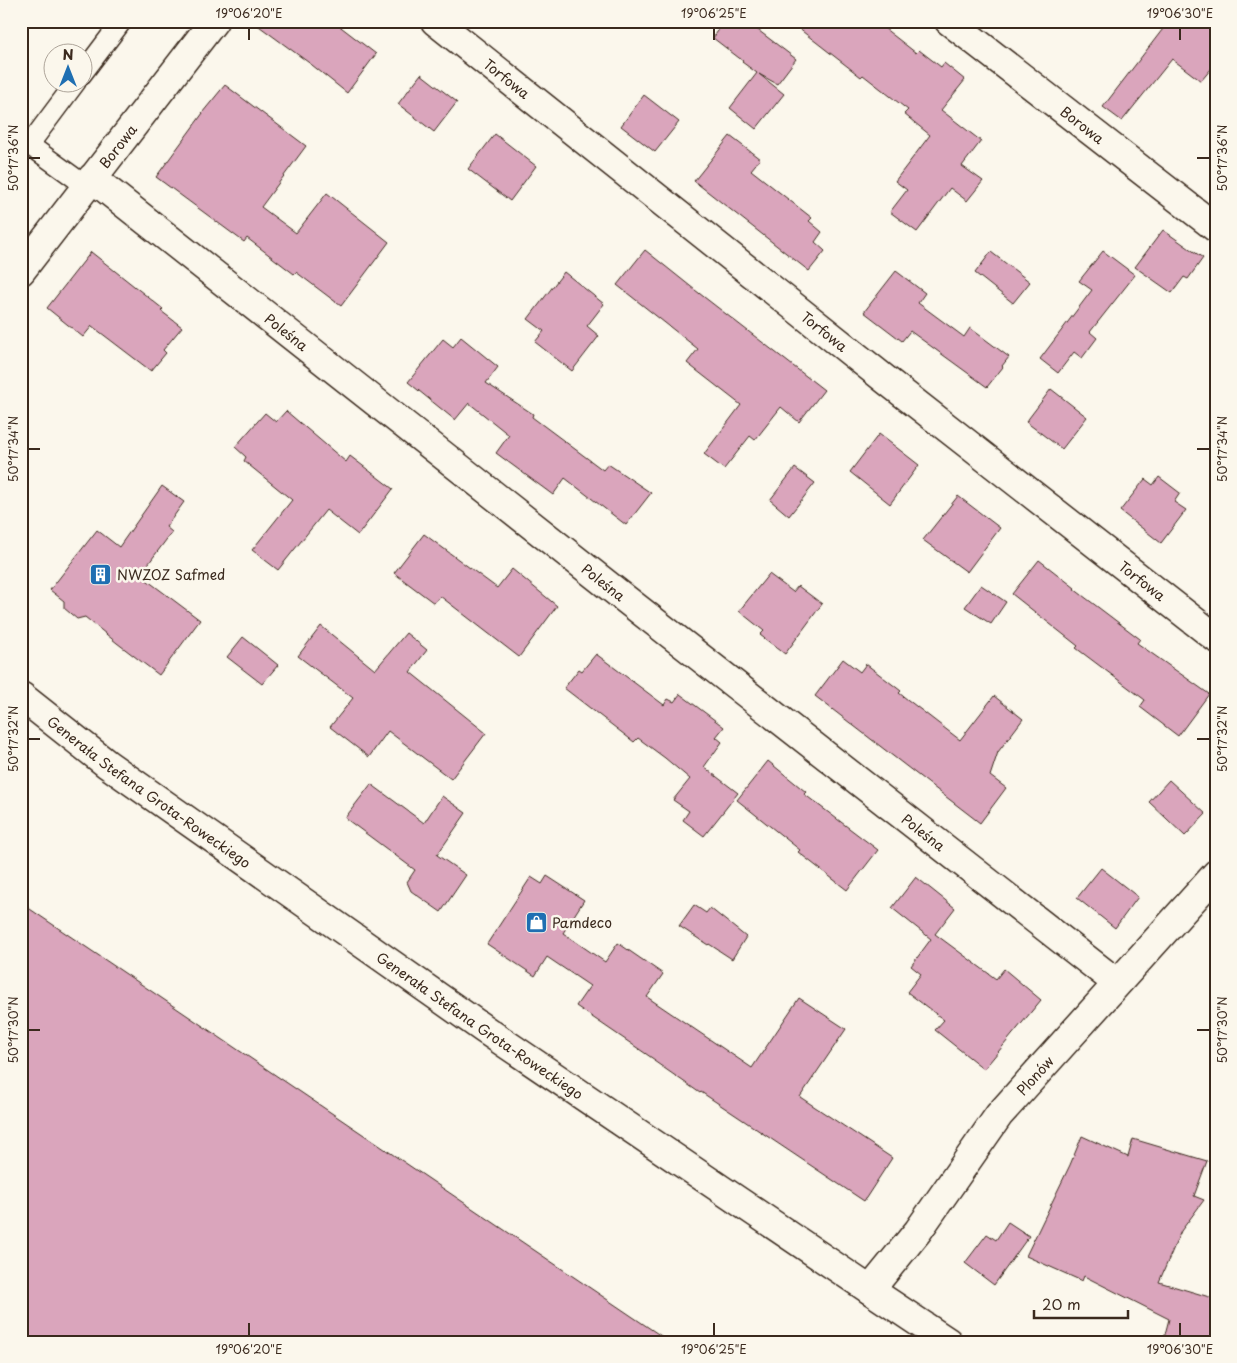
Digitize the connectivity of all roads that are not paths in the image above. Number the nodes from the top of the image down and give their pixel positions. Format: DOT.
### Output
graph roads {
  1 [pos="122,21"];
  2 [pos="214,21"];
  3 [pos="435,21"];
  4 [pos="949,21"];
  5 [pos="92,61"];
  6 [pos="68,92"];
  7 [pos="25,142"];
  8 [pos="89,182"];
  9 [pos="1216,228"];
  10 [pos="21,271"];
  11 [pos="1216,638"];
  12 [pos="21,696"];
  13 [pos="1216,874"];
  14 [pos="1118,984"];
  15 [pos="870,1290"];
  16 [pos="948,1342"];
  1 -- 5 [label="lane"];
  2 -- 8 [label="street, Borowa"];
  3 -- 11 [label="street, Torfowa"];
  4 -- 9 [label="street, Borowa"];
  6 -- 7 [label="lane"];
  7 -- 8 [label="lane"];
  8 -- 10 [label="street, Borowa"];
  8 -- 14 [label="street, Poleśna"];
  12 -- 15 [label="street, Generała Stefana Grota-Roweckiego"];
  13 -- 14 [label="street, Plonów"];
  14 -- 15 [label="street, Plonów"];
  15 -- 16 [label="street, Generała Stefana Grota-Roweckiego"];
}
